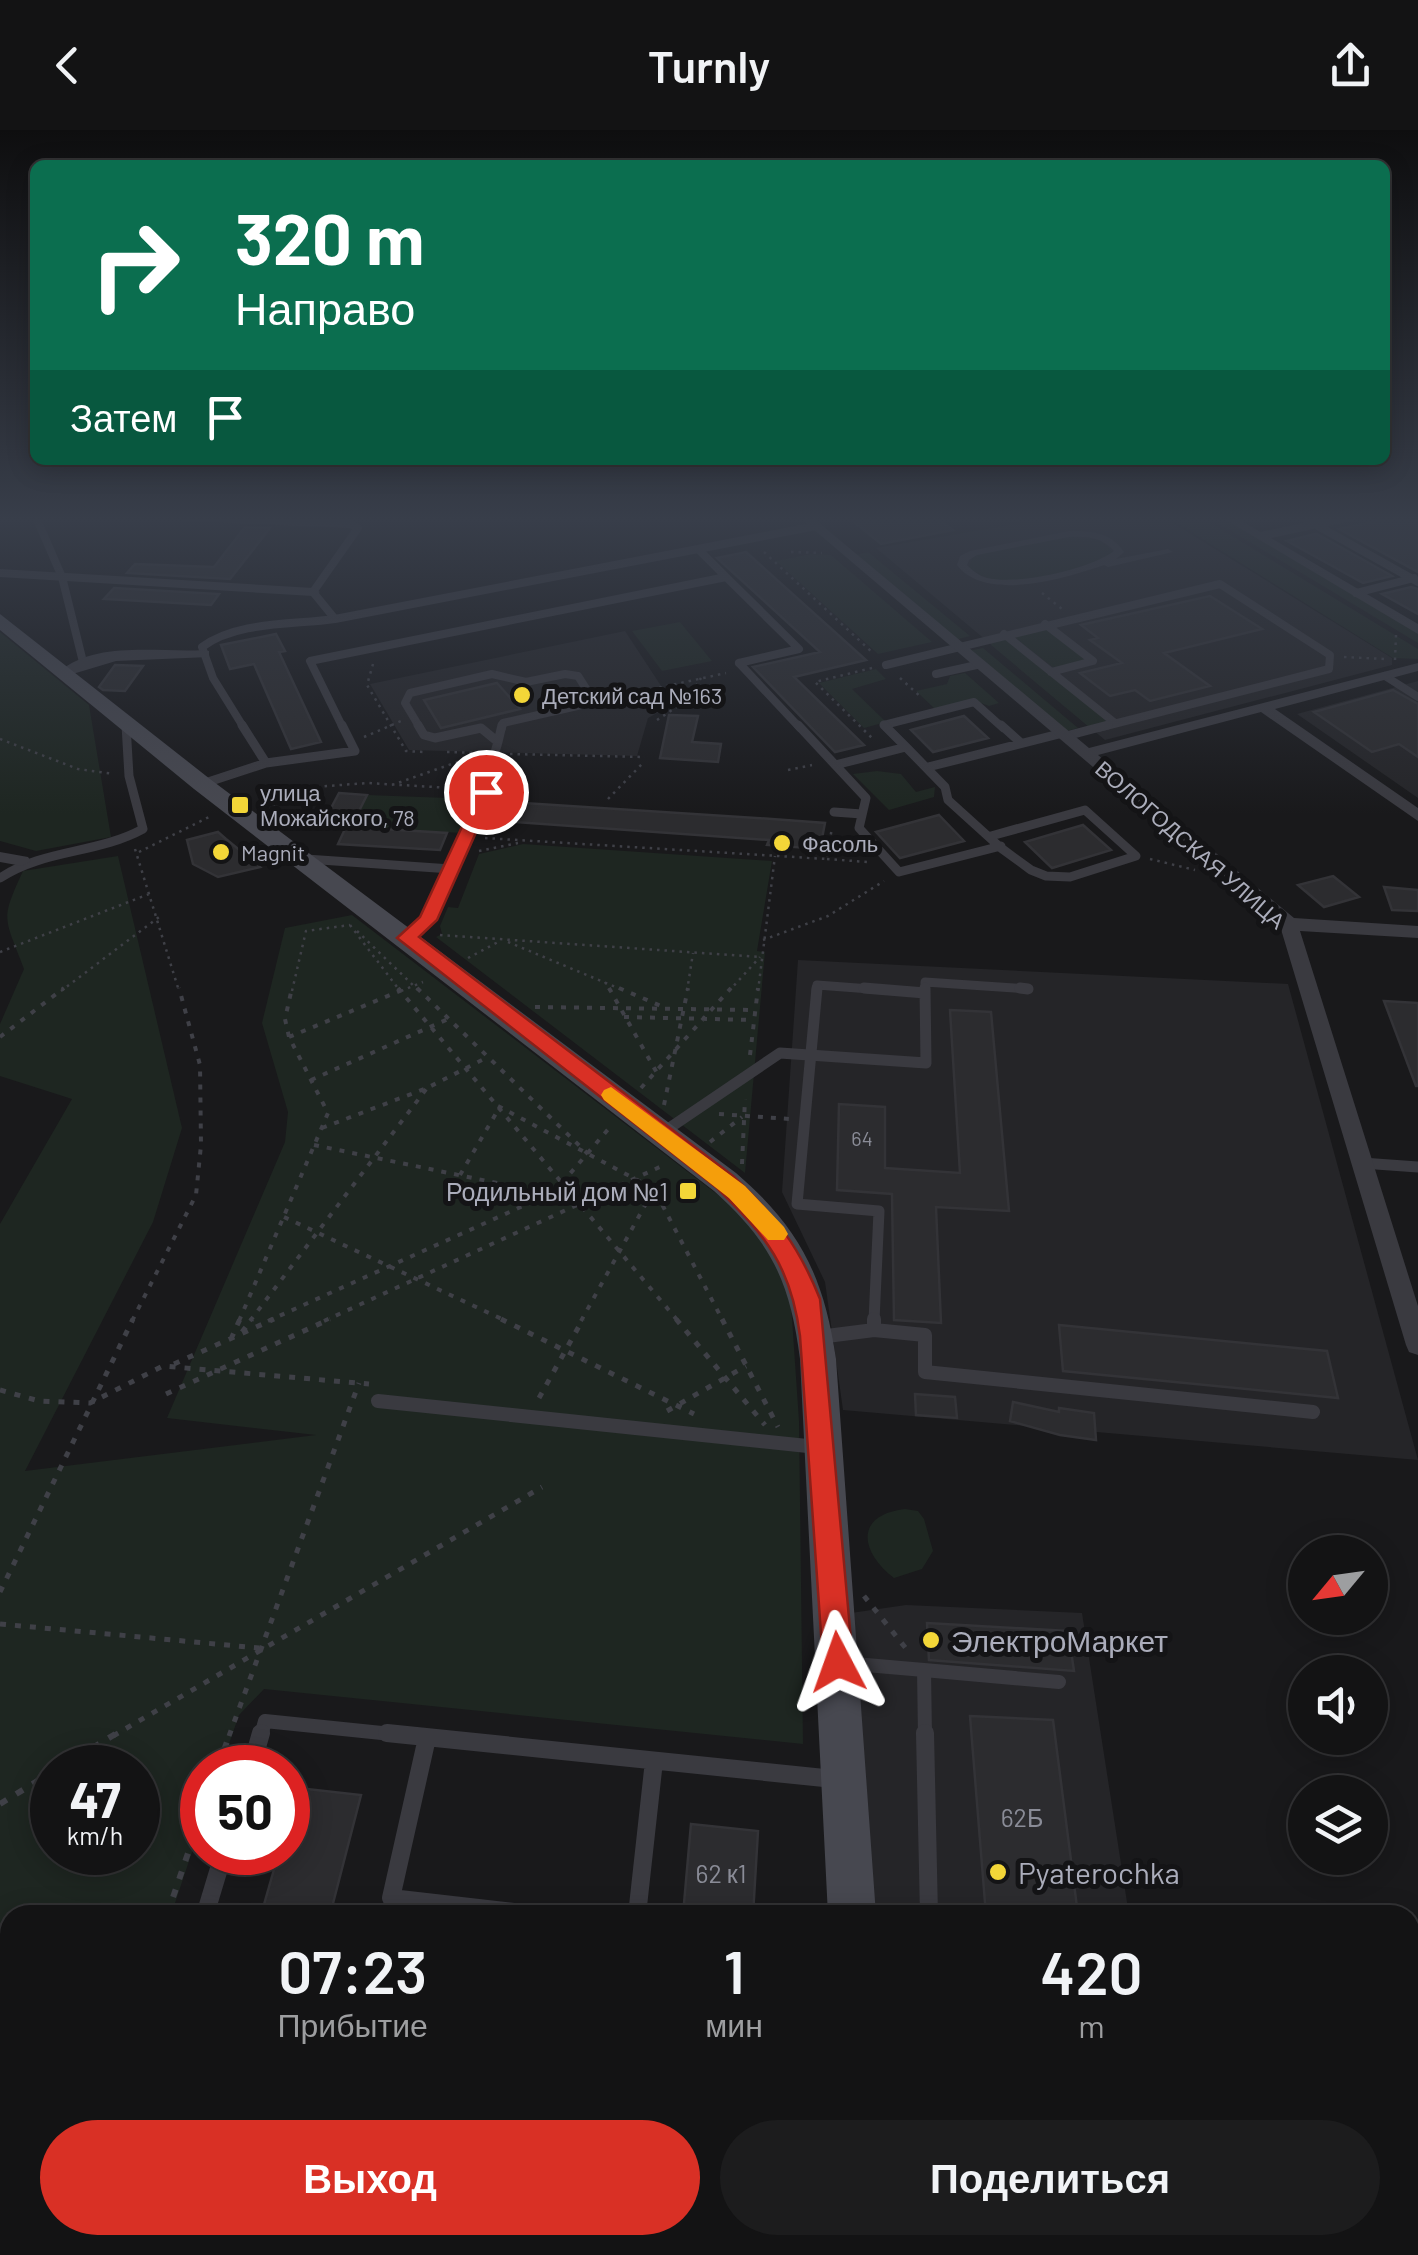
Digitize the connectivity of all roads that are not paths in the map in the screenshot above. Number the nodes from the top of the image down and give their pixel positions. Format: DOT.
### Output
graph roads {
  1 [pos="68,616"];
  2 [pos="332,616"];
  3 [pos="353,616"];
  4 [pos="359,616"];
  5 [pos="534,616"];
  6 [pos="766,616"];
  7 [pos="925,616"];
  8 [pos="1082,616"];
  9 [pos="1270,616"];
  10 [pos="1394,616"];
  11 [pos="0,620"];
  12 [pos="335,620"];
  13 [pos="1045,624"];
  14 [pos="1418,630"];
  15 [pos="1004,634"];
  16 [pos="958,644"];
  17 [pos="378,648"];
  18 [pos="204,654"];
  19 [pos="981,664"];
  20 [pos="886,665"];
  21 [pos="75,667"];
  22 [pos="1418,667"];
  23 [pos="1051,672"];
  24 [pos="936,674"];
  25 [pos="1389,674"];
  26 [pos="1418,696"];
  27 [pos="1263,707"];
  28 [pos="126,720"];
  29 [pos="504,723"];
  30 [pos="1116,723"];
  31 [pos="482,728"];
  32 [pos="1064,734"];
  33 [pos="498,742"];
  34 [pos="1020,744"];
  35 [pos="906,747"];
  36 [pos="1087,753"];
  37 [pos="266,763"];
  38 [pos="833,763"];
  39 [pos="928,768"];
  40 [pos="202,784"];
  41 [pos="1410,802"];
  42 [pos="834,812"];
  43 [pos="862,814"];
  44 [pos="1418,816"];
  45 [pos="991,836"];
  46 [pos="1000,846"];
  47 [pos="0,857"];
  48 [pos="301,859"];
  49 [pos="22,860"];
  50 [pos="452,868"];
  51 [pos="0,878"];
  52 [pos="1289,924"];
  53 [pos="1418,932"];
  54 [pos="407,938"];
  55 [pos="1028,989"];
  56 [pos="926,994"];
  57 [pos="811,1055"];
  58 [pos="669,1119"];
  59 [pos="1362,1163"];
  60 [pos="1418,1167"];
  61 [pos="874,1330"];
  62 [pos="1416,1333"];
  63 [pos="813,1336"];
  64 [pos="378,1401"];
  65 [pos="1313,1412"];
  66 [pos="824,1448"];
  67 [pos="838,1662"];
  68 [pos="924,1670"];
  69 [pos="1058,1682"];
  70 [pos="427,1738"];
  71 [pos="258,1745"];
  72 [pos="654,1761"];
  73 [pos="843,1780"];
  74 [pos="217,1875"];
  75 [pos="208,1905"];
  76 [pos="448,1905"];
  77 [pos="637,1905"];
  78 [pos="851,1905"];
  79 [pos="929,1905"];
  1 -- 21 [label="lane"];
  2 -- 12 [label="lane"];
  3 -- 12 [label="lane"];
  4 -- 17 [label="lane"];
  5 -- 17 [label="lane"];
  6 -- 38 [label="lane"];
  7 -- 16 [label="street, ВОЛОГОДСКАЯ УЛИЦА"];
  8 -- 13 [label="lane"];
  9 -- 30 [label="lane"];
  10 -- 14 [label="street"];
  11 -- 21 [label="main road"];
  12 -- 18 [label="lane"];
  13 -- 15 [label="lane"];
  13 -- 23 [label="lane"];
  15 -- 16 [label="lane"];
  15 -- 23 [label="lane"];
  16 -- 19 [label="street, ВОЛОГОДСКАЯ УЛИЦА"];
  16 -- 20 [label="lane"];
  17 -- 37 [label="lane"];
  18 -- 21 [label="street"];
  18 -- 37 [label="lane"];
  19 -- 24 [label="lane"];
  19 -- 32 [label="street, ВОЛОГОДСКАЯ УЛИЦА"];
  21 -- 28 [label="main road"];
  22 -- 25 [label="street"];
  23 -- 30 [label="lane"];
  25 -- 26 [label="lane"];
  25 -- 27 [label="street"];
  27 -- 36 [label="street"];
  27 -- 41 [label="street"];
  28 -- 40 [label="main road"];
  28 -- 49 [label="lane"];
  29 -- 31 [label="lane"];
  29 -- 31 [label="lane"];
  29 -- 33 [label="lane"];
  30 -- 32 [label="lane"];
  31 -- 33 [label="lane"];
  32 -- 34 [label="lane"];
  32 -- 36 [label="street, ВОЛОГОДСКАЯ УЛИЦА"];
  33 -- 50 [label="lane"];
  34 -- 35 [label="lane"];
  34 -- 39 [label="lane"];
  35 -- 38 [label="lane"];
  35 -- 39 [label="lane"];
  36 -- 52 [label="street, ВОЛОГОДСКАЯ УЛИЦА"];
  37 -- 40 [label="lane"];
  38 -- 43 [label="lane"];
  39 -- 45 [label="lane"];
  40 -- 48 [label="main road"];
  41 -- 44 [label="street"];
  42 -- 43 [label="lane"];
  43 -- 46 [label="lane"];
  45 -- 46 [label="lane"];
  45 -- 46 [label="lane"];
  47 -- 49 [label="street"];
  48 -- 50 [label="lane"];
  48 -- 54 [label="main road"];
  49 -- 51 [label="lane"];
  50 -- 54 [label="lane"];
  52 -- 53 [label="street"];
  52 -- 59 [label="street, ВОЛОГОДСКАЯ УЛИЦА"];
  54 -- 58 [label="main road"];
  55 -- 56 [label="lane"];
  56 -- 57 [label="lane"];
  56 -- 57 [label="lane"];
  57 -- 58 [label="lane"];
  57 -- 61 [label="lane"];
  58 -- 63 [label="main road"];
  59 -- 60 [label="lane"];
  59 -- 62 [label="street, ВОЛОГОДСКАЯ УЛИЦА"];
  61 -- 63 [label="lane"];
  61 -- 65 [label="lane"];
  63 -- 66 [label="main road"];
  64 -- 66 [label="lane"];
  66 -- 67 [label="main road"];
  67 -- 68 [label="lane"];
  67 -- 73 [label="main road"];
  68 -- 69 [label="lane"];
  68 -- 79 [label="lane"];
  70 -- 71 [label="lane"];
  70 -- 72 [label="lane"];
  70 -- 76 [label="lane"];
  72 -- 73 [label="lane"];
  72 -- 77 [label="lane"];
  73 -- 78 [label="main road"];
  74 -- 75 [label="lane"];
}
